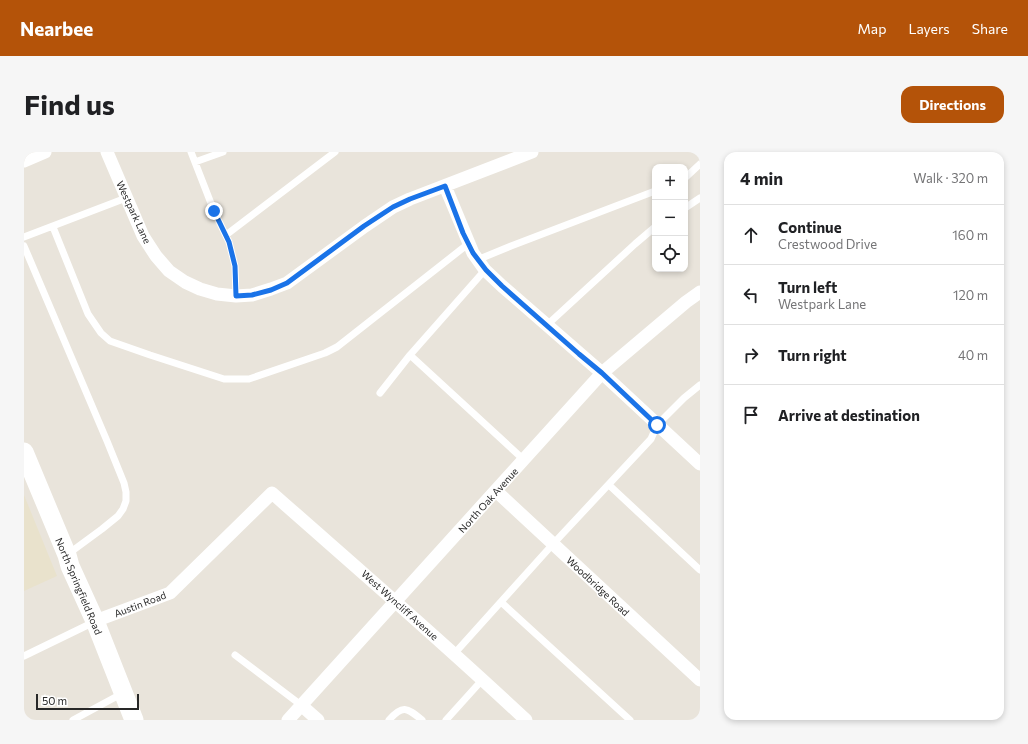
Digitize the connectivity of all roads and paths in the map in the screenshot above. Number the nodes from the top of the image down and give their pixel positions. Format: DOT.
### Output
graph roads {
  1 [pos="45,152"];
  2 [pos="106,152"];
  3 [pos="191,152"];
  4 [pos="223,152"];
  5 [pos="335,152"];
  6 [pos="532,152"];
  7 [pos="24,161"];
  8 [pos="195,162"];
  9 [pos="700,164"];
  10 [pos="688,175"];
  11 [pos="445,186"];
  12 [pos="652,192"];
  13 [pos="126,198"];
  14 [pos="700,198"];
  15 [pos="688,206"];
  16 [pos="53,226"];
  17 [pos="652,230"];
  18 [pos="226,235"];
  19 [pos="24,237"];
  20 [pos="468,244"];
  21 [pos="24,246"];
  22 [pos="482,265"];
  23 [pos="700,292"];
  24 [pos="236,296"];
  25 [pos="547,325"];
  26 [pos="410,355"];
  27 [pos="602,373"];
  28 [pos="700,385"];
  29 [pos="380,393"];
  30 [pos="657,425"];
  31 [pos="24,452"];
  32 [pos="524,460"];
  33 [pos="700,464"];
  34 [pos="609,485"];
  35 [pos="496,491"];
  36 [pos="272,493"];
  37 [pos="553,544"];
  38 [pos="67,555"];
  39 [pos="700,570"];
  40 [pos="396,601"];
  41 [pos="501,602"];
  42 [pos="95,622"];
  43 [pos="454,654"];
  44 [pos="235,655"];
  45 [pos="24,656"];
  46 [pos="482,679"];
  47 [pos="700,680"];
  48 [pos="123,693"];
  49 [pos="301,705"];
  50 [pos="73,720"];
  51 [pos="134,720"];
  52 [pos="288,720"];
  53 [pos="318,720"];
  54 [pos="389,720"];
  55 [pos="422,720"];
  56 [pos="446,720"];
  57 [pos="526,720"];
  58 [pos="630,720"];
  1 -- 7 [label="street"];
  2 -- 13 [label="street, Westpark Lane"];
  3 -- 8 [label="lane"];
  4 -- 8 [label="lane"];
  5 -- 18 [label="lane"];
  6 -- 11 [label="street, Westpark Lane"];
  8 -- 18 [label="lane"];
  9 -- 10 [label="lane"];
  11 -- 20 [label="street"];
  11 -- 24 [label="street, Westpark Lane"];
  12 -- 22 [label="lane"];
  13 -- 16 [label="lane"];
  13 -- 24 [label="street, Westpark Lane"];
  14 -- 15 [label="lane"];
  16 -- 19 [label="lane"];
  16 -- 20 [label="lane"];
  17 -- 25 [label="lane"];
  18 -- 24 [label="lane"];
  20 -- 22 [label="street"];
  21 -- 38 [label="lane"];
  22 -- 25 [label="street"];
  22 -- 26 [label="lane"];
  23 -- 27 [label="street, North Oak Avenue"];
  25 -- 27 [label="street"];
  26 -- 29 [label="lane"];
  26 -- 32 [label="lane"];
  27 -- 30 [label="street"];
  27 -- 32 [label="street, North Oak Avenue"];
  28 -- 30 [label="lane"];
  30 -- 33 [label="street"];
  30 -- 34 [label="lane"];
  31 -- 38 [label="main road, North Springfield Road"];
  32 -- 35 [label="street, North Oak Avenue"];
  34 -- 37 [label="lane"];
  34 -- 39 [label="lane"];
  35 -- 37 [label="street, Woodbridge Road"];
  35 -- 40 [label="street, North Oak Avenue"];
  36 -- 40 [label="street, West Wyncliff Avenue"];
  36 -- 42 [label="street, Austin Road"];
  37 -- 41 [label="lane"];
  37 -- 47 [label="street, Woodbridge Road"];
  38 -- 42 [label="main road, North Springfield Road"];
  40 -- 43 [label="street, West Wyncliff Avenue"];
  40 -- 49 [label="street, North Oak Avenue"];
  41 -- 43 [label="lane"];
  41 -- 58 [label="lane"];
  42 -- 45 [label="lane, Austin Road"];
  42 -- 48 [label="main road, North Springfield Road"];
  43 -- 46 [label="street, West Wyncliff Avenue"];
  44 -- 49 [label="lane"];
  46 -- 56 [label="lane"];
  46 -- 57 [label="street, West Wyncliff Avenue"];
  48 -- 50 [label="lane"];
  48 -- 51 [label="main road, North Springfield Road"];
  49 -- 52 [label="street, North Oak Avenue"];
  49 -- 53 [label="street"];
  54 -- 55 [label="lane"];
}
